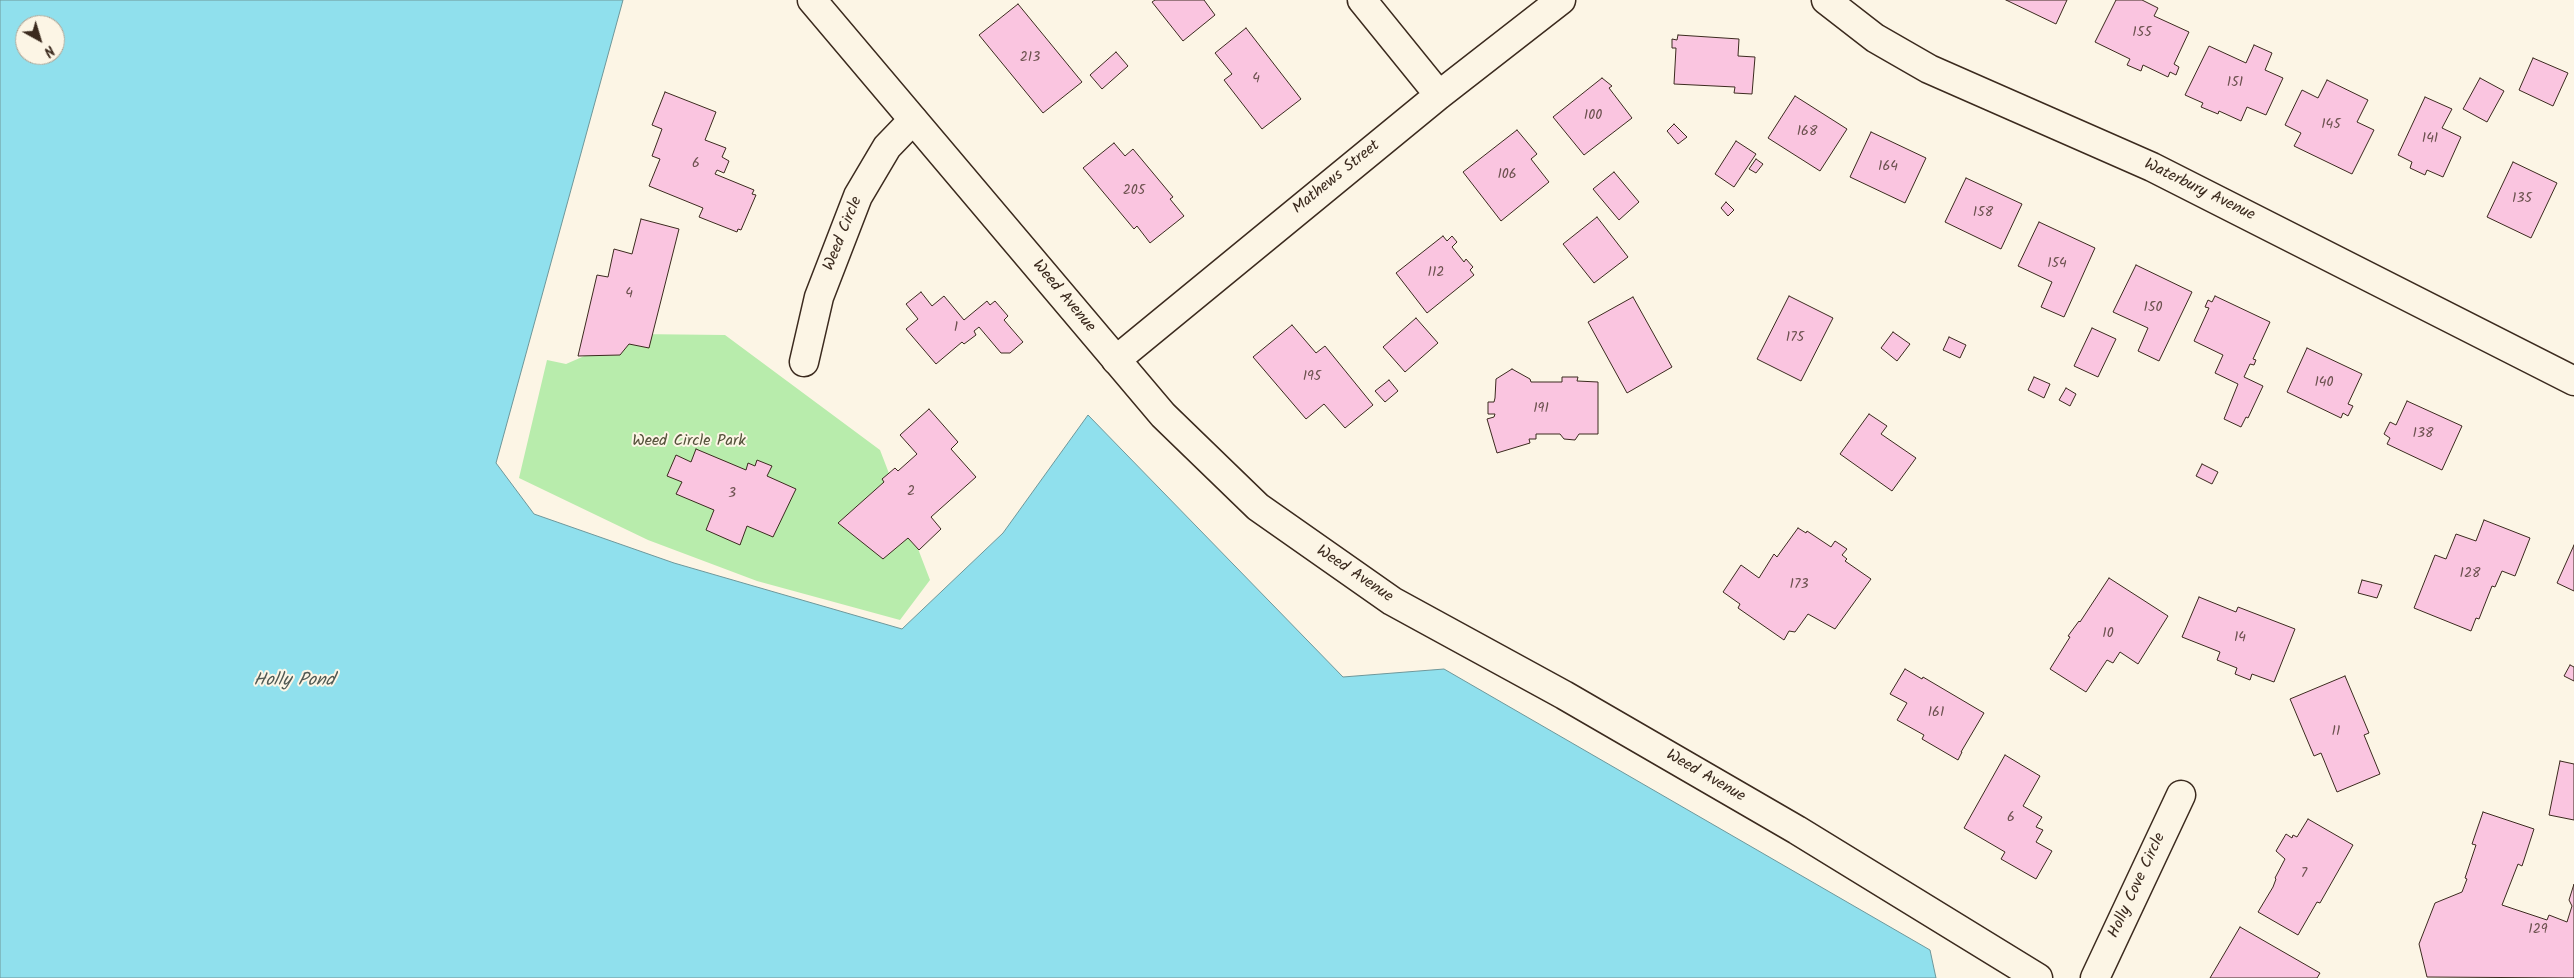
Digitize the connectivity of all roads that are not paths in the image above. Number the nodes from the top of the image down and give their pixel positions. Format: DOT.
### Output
graph roads {
  1 [pos="812,0"];
  2 [pos="1362,0"];
  3 [pos="1561,0"];
  4 [pos="1826,0"];
  5 [pos="1439,95"];
  6 [pos="913,120"];
  7 [pos="1116,360"];
  8 [pos="804,362"];
  9 [pos="2574,381"];
  10 [pos="2181,795"];
  11 [pos="2038,978"];
  12 [pos="2095,978"];
  1 -- 6 [label="street, Weed Avenue"];
  2 -- 5 [label="street"];
  3 -- 5 [label="street, Mathews Street"];
  4 -- 9 [label="street, Waterbury Avenue"];
  5 -- 7 [label="street, Mathews Street"];
  6 -- 7 [label="street, Weed Avenue"];
  6 -- 8 [label="street, Weed Circle"];
  7 -- 11 [label="street, Weed Avenue"];
  10 -- 12 [label="street, Holly Cove Circle"];
}
